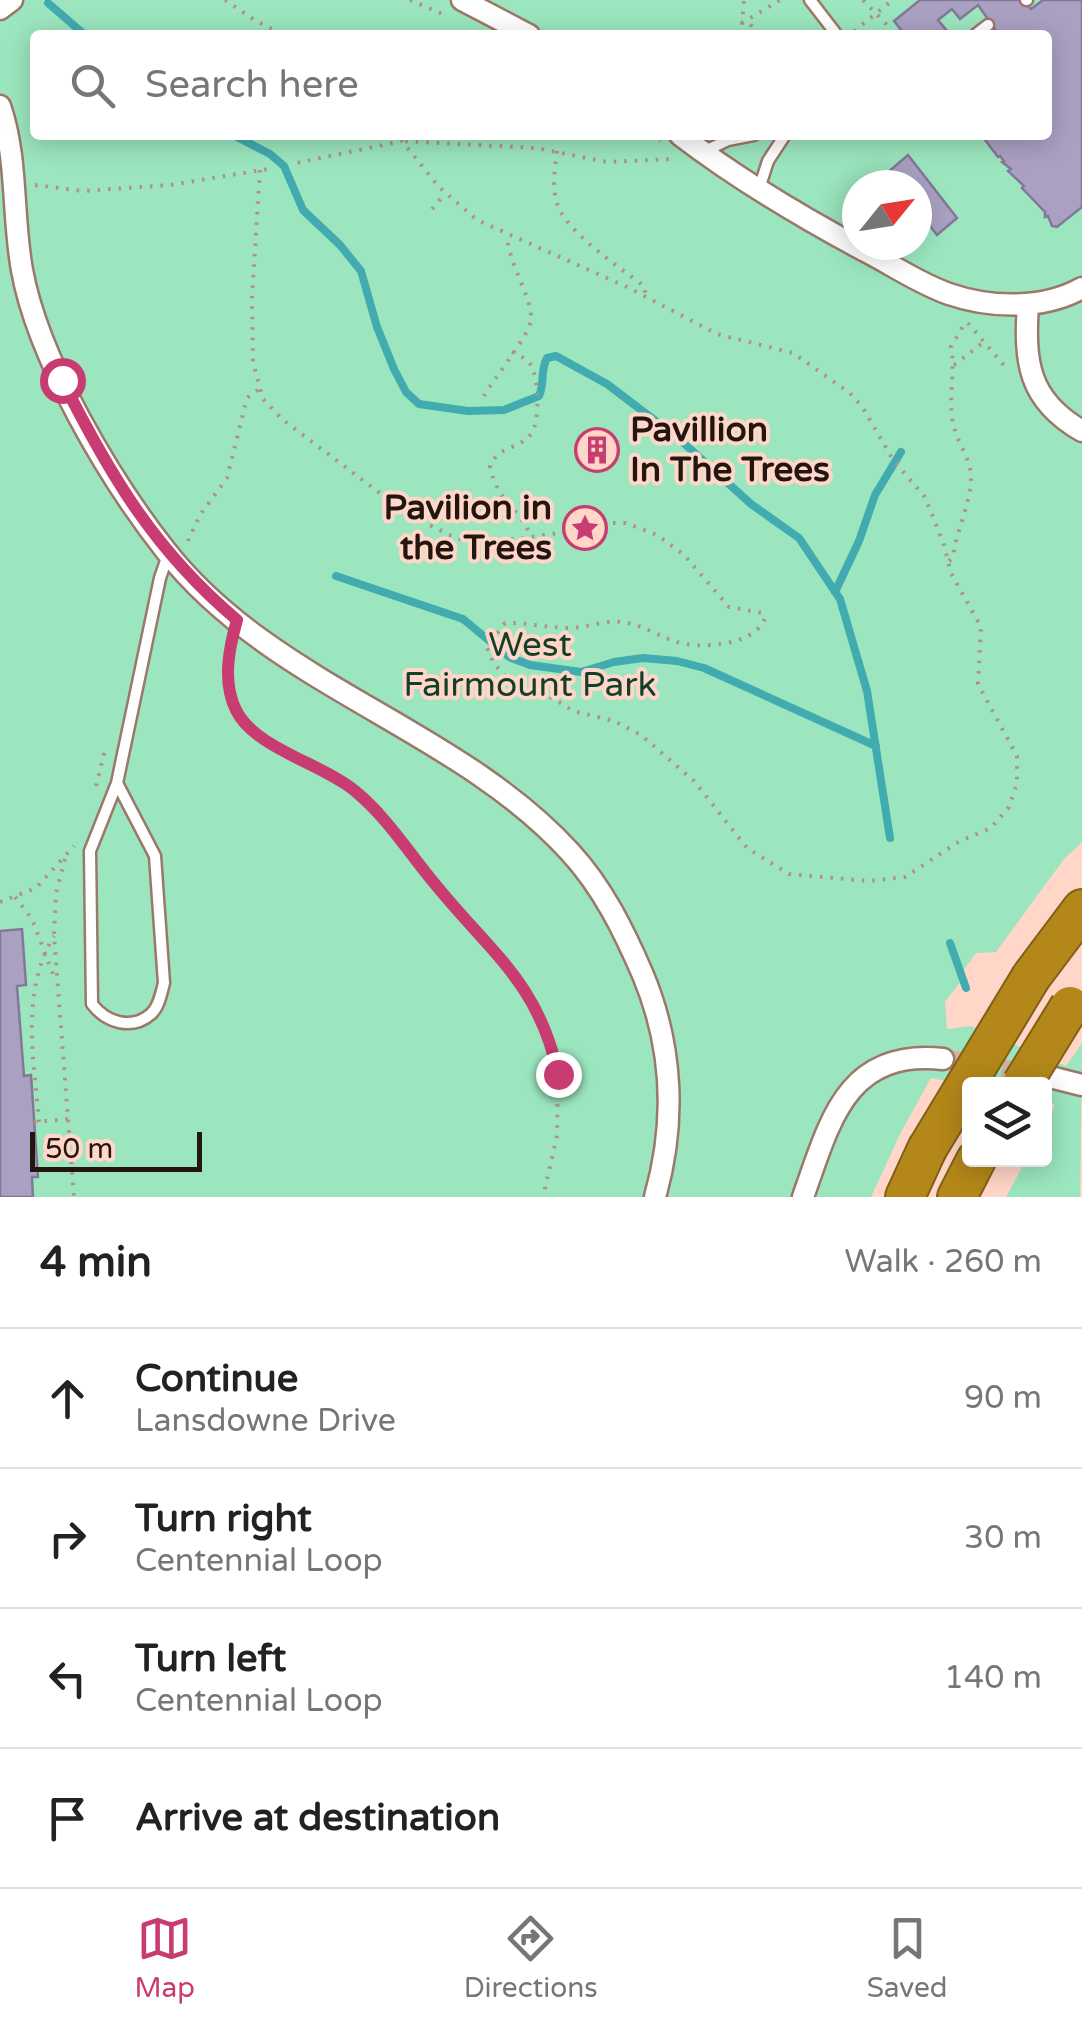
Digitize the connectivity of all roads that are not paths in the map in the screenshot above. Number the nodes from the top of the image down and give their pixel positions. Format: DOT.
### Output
graph roads {
  1 [pos="12,0"];
  2 [pos="462,0"];
  3 [pos="810,0"];
  4 [pos="0,9"];
  5 [pos="988,24"];
  6 [pos="519,30"];
  7 [pos="833,30"];
  8 [pos="981,30"];
  9 [pos="0,106"];
  10 [pos="687,140"];
  11 [pos="728,140"];
  12 [pos="782,140"];
  13 [pos="703,152"];
  14 [pos="758,192"];
  15 [pos="1082,288"];
  16 [pos="1028,304"];
  17 [pos="1082,431"];
  18 [pos="172,559"];
  19 [pos="117,783"];
  20 [pos="1082,908"];
  21 [pos="1076,998"];
  22 [pos="943,1058"];
  23 [pos="1040,1077"];
  24 [pos="1052,1082"];
  25 [pos="1082,1085"];
  26 [pos="972,1167"];
  27 [pos="654,1197"];
  28 [pos="803,1197"];
  29 [pos="905,1197"];
  30 [pos="958,1197"];
  1 -- 4 [label="street"];
  2 -- 6 [label="street"];
  3 -- 7 [label="lane"];
  5 -- 8 [label="lane"];
  9 -- 18 [label="street"];
  10 -- 13 [label="street"];
  11 -- 13 [label="lane"];
  12 -- 14 [label="lane"];
  13 -- 14 [label="street"];
  14 -- 16 [label="street"];
  15 -- 16 [label="street"];
  16 -- 17 [label="street"];
  18 -- 19 [label="lane"];
  18 -- 27 [label="street"];
  19 -- 19 [label="lane"];
  20 -- 29 [label="highway, bridge"];
  21 -- 23 [label="highway, bridge"];
  22 -- 28 [label="street"];
  24 -- 25 [label="street"];
  26 -- 30 [label="highway"];
}
